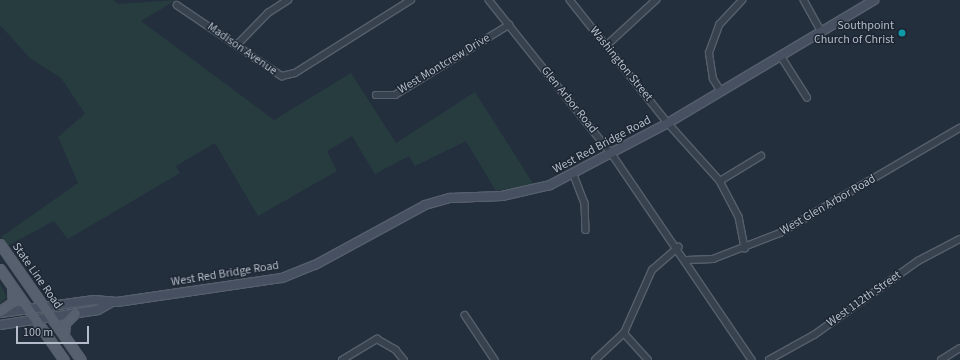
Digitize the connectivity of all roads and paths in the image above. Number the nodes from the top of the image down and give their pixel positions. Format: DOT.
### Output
graph roads {
  1 [pos="288,0"];
  2 [pos="411,0"];
  3 [pos="489,0"];
  4 [pos="570,0"];
  5 [pos="656,0"];
  6 [pos="742,0"];
  7 [pos="804,0"];
  8 [pos="874,0"];
  9 [pos="280,2"];
  10 [pos="176,5"];
  11 [pos="509,25"];
  12 [pos="822,32"];
  13 [pos="237,45"];
  14 [pos="607,45"];
  15 [pos="782,56"];
  16 [pos="721,92"];
  17 [pos="376,95"];
  18 [pos="807,97"];
  19 [pos="668,123"];
  20 [pos="960,128"];
  21 [pos="612,154"];
  22 [pos="761,156"];
  23 [pos="574,175"];
  24 [pos="720,181"];
  25 [pos="586,230"];
  26 [pos="960,239"];
  27 [pos="0,244"];
  28 [pos="678,247"];
  29 [pos="745,248"];
  30 [pos="687,260"];
  31 [pos="0,269"];
  32 [pos="9,282"];
  33 [pos="112,302"];
  34 [pos="44,307"];
  35 [pos="28,309"];
  36 [pos="0,312"];
  37 [pos="76,313"];
  38 [pos="465,315"];
  39 [pos="52,317"];
  40 [pos="35,320"];
  41 [pos="0,325"];
  42 [pos="624,333"];
  43 [pos="64,334"];
  44 [pos="960,348"];
  45 [pos="64,360"];
  46 [pos="81,360"];
  47 [pos="342,360"];
  48 [pos="404,360"];
  49 [pos="495,360"];
  50 [pos="596,360"];
  51 [pos="648,360"];
  52 [pos="752,360"];
  53 [pos="769,360"];
  54 [pos="941,360"];
  1 -- 9 [label="street"];
  2 -- 13 [label="street, Madison Avenue"];
  3 -- 11 [label="street, Glen Arbor Road"];
  4 -- 14 [label="street, Washington Street"];
  5 -- 14 [label="street"];
  6 -- 16 [label="street"];
  7 -- 12 [label="street"];
  8 -- 12 [label="main road, West Red Bridge Road"];
  9 -- 13 [label="street"];
  10 -- 13 [label="street, Madison Avenue"];
  11 -- 17 [label="street, West Montcrew Drive"];
  11 -- 21 [label="street, Glen Arbor Road"];
  12 -- 15 [label="main road, West Red Bridge Road"];
  14 -- 19 [label="street, Washington Street"];
  15 -- 16 [label="main road, West Red Bridge Road"];
  15 -- 18 [label="street"];
  16 -- 19 [label="main road, West Red Bridge Road"];
  19 -- 21 [label="main road, West Red Bridge Road"];
  19 -- 24 [label="street, Washington Street"];
  20 -- 29 [label="street, West Glen Arbor Road"];
  21 -- 23 [label="main road, West Red Bridge Road"];
  21 -- 28 [label="street, Glen Arbor Road"];
  22 -- 24 [label="street"];
  23 -- 25 [label="street"];
  23 -- 33 [label="main road, West Red Bridge Road"];
  24 -- 29 [label="street, Washington Street"];
  26 -- 53 [label="street, West 112th Street"];
  27 -- 34 [label="main road, State Line Road"];
  28 -- 30 [label="street, Glen Arbor Road"];
  28 -- 42 [label="street"];
  29 -- 30 [label="street, West Glen Arbor Road"];
  30 -- 52 [label="street, Glen Arbor Road"];
  31 -- 32 [label="main road"];
  32 -- 35 [label="main road"];
  32 -- 36 [label="main road"];
  33 -- 34 [label="main road, West Red Bridge Road"];
  33 -- 37 [label="main road, West Red Bridge Road"];
  34 -- 35 [label="main road, West Red Bridge Road"];
  34 -- 39 [label="main road, State Line Road"];
  35 -- 36 [label="main road, West Red Bridge Road"];
  35 -- 40 [label="main road"];
  37 -- 39 [label="main road, West Red Bridge Road"];
  37 -- 43 [label="main road"];
  38 -- 49 [label="street"];
  39 -- 40 [label="main road, West Red Bridge Road"];
  39 -- 43 [label="main road, State Line Road"];
  40 -- 41 [label="main road, West Red Bridge Road"];
  40 -- 45 [label="main road"];
  42 -- 50 [label="street"];
  42 -- 51 [label="street"];
  43 -- 46 [label="main road, State Line Road"];
  44 -- 54 [label="street"];
  47 -- 48 [label="street"];
}
